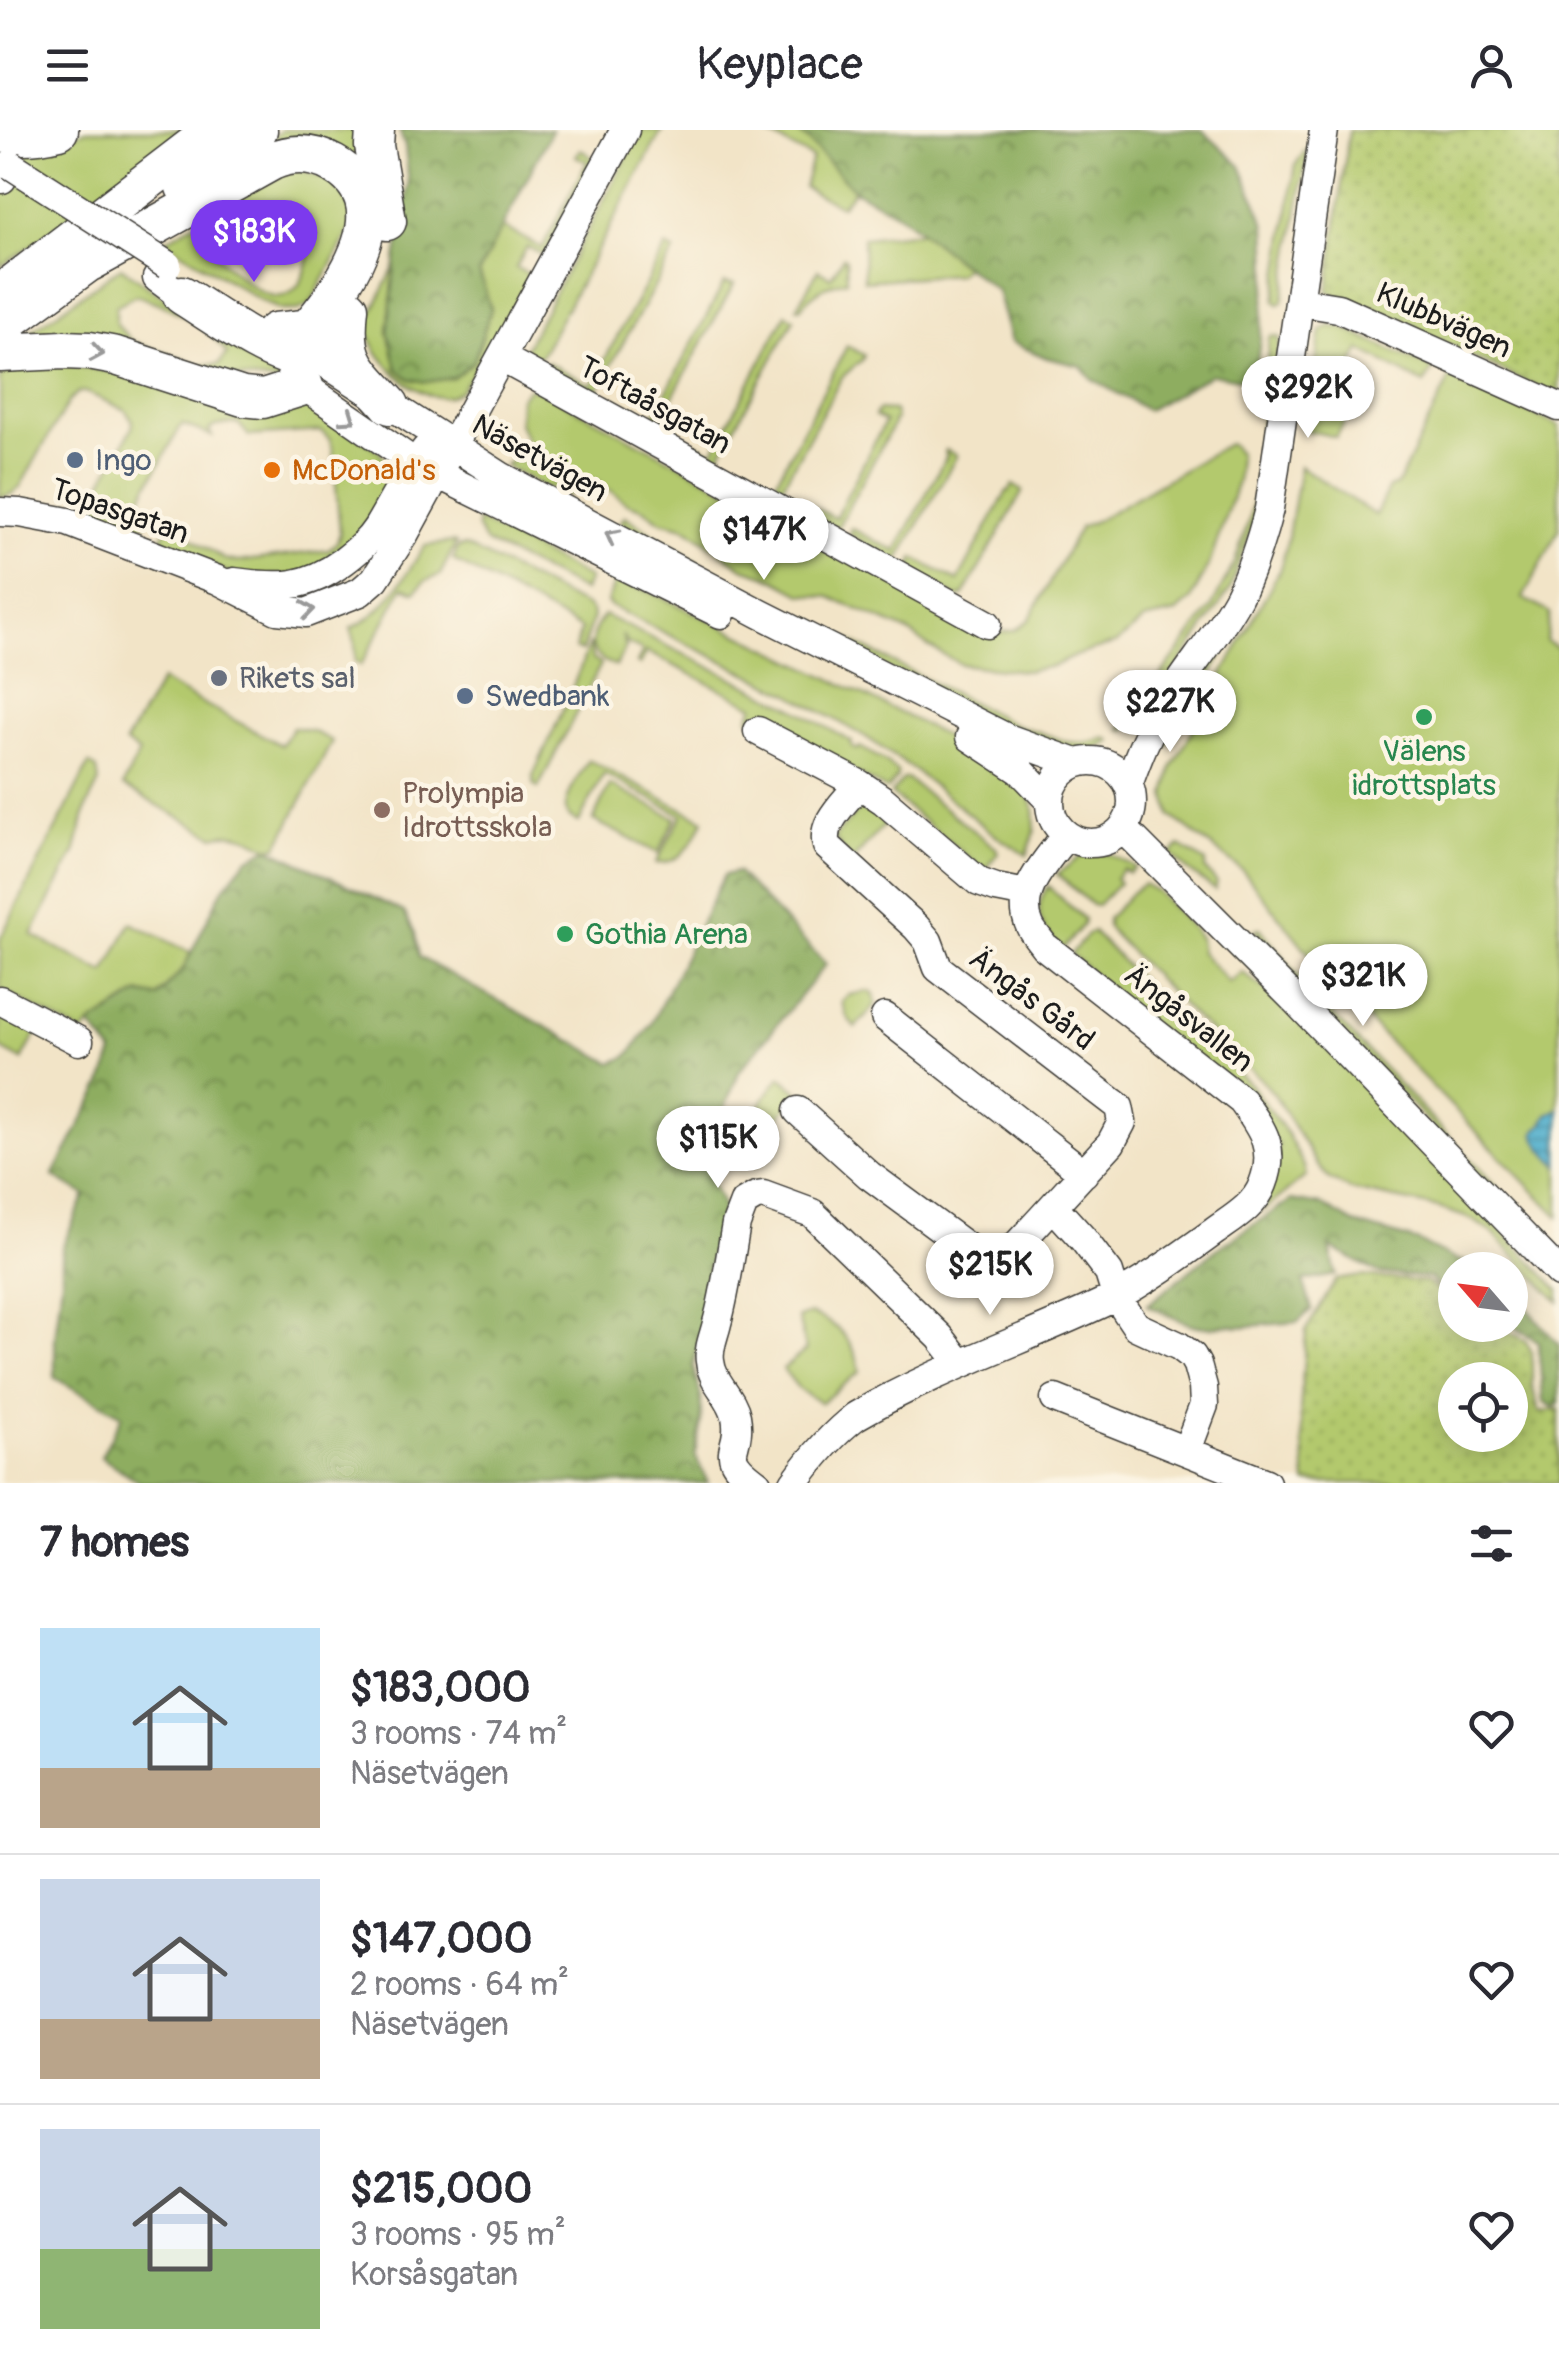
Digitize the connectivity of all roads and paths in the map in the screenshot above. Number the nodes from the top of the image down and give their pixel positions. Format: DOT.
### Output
graph roads {
  1 [pos="59,130"];
  2 [pos="214,130"];
  3 [pos="258,130"];
  4 [pos="375,130"];
  5 [pos="625,130"];
  6 [pos="1324,130"];
  7 [pos="2,163"];
  8 [pos="90,262"];
  9 [pos="36,266"];
  10 [pos="168,279"];
  11 [pos="0,281"];
  12 [pos="0,294"];
  13 [pos="1300,302"];
  14 [pos="349,308"];
  15 [pos="0,327"];
  16 [pos="275,332"];
  17 [pos="0,353"];
  18 [pos="502,358"];
  19 [pos="307,370"];
  20 [pos="390,405"];
  21 [pos="1559,407"];
  22 [pos="445,442"];
  23 [pos="426,468"];
  24 [pos="0,512"];
  25 [pos="987,624"];
  26 [pos="1165,704"];
  27 [pos="758,732"];
  28 [pos="1086,762"];
  29 [pos="859,784"];
  30 [pos="1128,785"];
  31 [pos="1049,800"];
  32 [pos="1123,828"];
  33 [pos="1066,835"];
  34 [pos="1027,894"];
  35 [pos="0,1000"];
  36 [pos="885,1017"];
  37 [pos="79,1041"];
  38 [pos="798,1111"];
  39 [pos="1084,1173"];
  40 [pos="1053,1206"];
  41 [pos="1559,1273"];
  42 [pos="1116,1296"];
  43 [pos="960,1362"];
  44 [pos="1055,1398"];
  45 [pos="1188,1450"];
  46 [pos="758,1483"];
  47 [pos="794,1483"];
  48 [pos="1266,1483"];
  1 -- 7 [label="highway"];
  2 -- 9 [label="highway"];
  3 -- 8 [label="highway"];
  4 -- 14 [label="highway"];
  5 -- 18 [label="street"];
  6 -- 13 [label="street"];
  7 -- 10 [label="street, Näsetvägen, bridge"];
  8 -- 15 [label="highway"];
  8 -- 16 [label="highway"];
  9 -- 11 [label="highway"];
  9 -- 12 [label="highway"];
  10 -- 16 [label="street, Näsetvägen"];
  10 -- 19 [label="highway"];
  13 -- 21 [label="street, Klubbvägen"];
  13 -- 26 [label="street"];
  14 -- 19 [label="highway"];
  14 -- 20 [label="highway"];
  16 -- 19 [label="street, Näsetvägen"];
  17 -- 19 [label="highway, one-way"];
  18 -- 22 [label="street"];
  18 -- 25 [label="street, Toftaåsgatan"];
  19 -- 20 [label="street, Näsetvägen"];
  19 -- 23 [label="street, Näsetvägen, one-way"];
  20 -- 22 [label="street, Näsetvägen"];
  22 -- 23 [label="street, Topasgatan"];
  28 -- 22 [label="street, Näsetvägen, one-way"];
  23 -- 24 [label="street, Topasgatan"];
  23 -- 31 [label="street, Näsetvägen"];
  26 -- 28 [label="street"];
  26 -- 30 [label="street"];
  27 -- 29 [label="street"];
  28 -- 30 [label="street"];
  28 -- 31 [label="street"];
  29 -- 34 [label="street"];
  29 -- 39 [label="street, Ängås Gård"];
  30 -- 32 [label="street"];
  31 -- 33 [label="street"];
  32 -- 33 [label="street"];
  32 -- 41 [label="street"];
  33 -- 34 [label="street"];
  34 -- 42 [label="street, Ängåsvallen"];
  35 -- 37 [label="street"];
  36 -- 39 [label="street"];
  38 -- 40 [label="street, Ängås Gård"];
  39 -- 40 [label="street, Ängås Gård"];
  40 -- 42 [label="street"];
  42 -- 43 [label="street"];
  42 -- 45 [label="street"];
  43 -- 46 [label="street"];
  43 -- 47 [label="street"];
  44 -- 45 [label="street"];
  45 -- 48 [label="street"];
}
